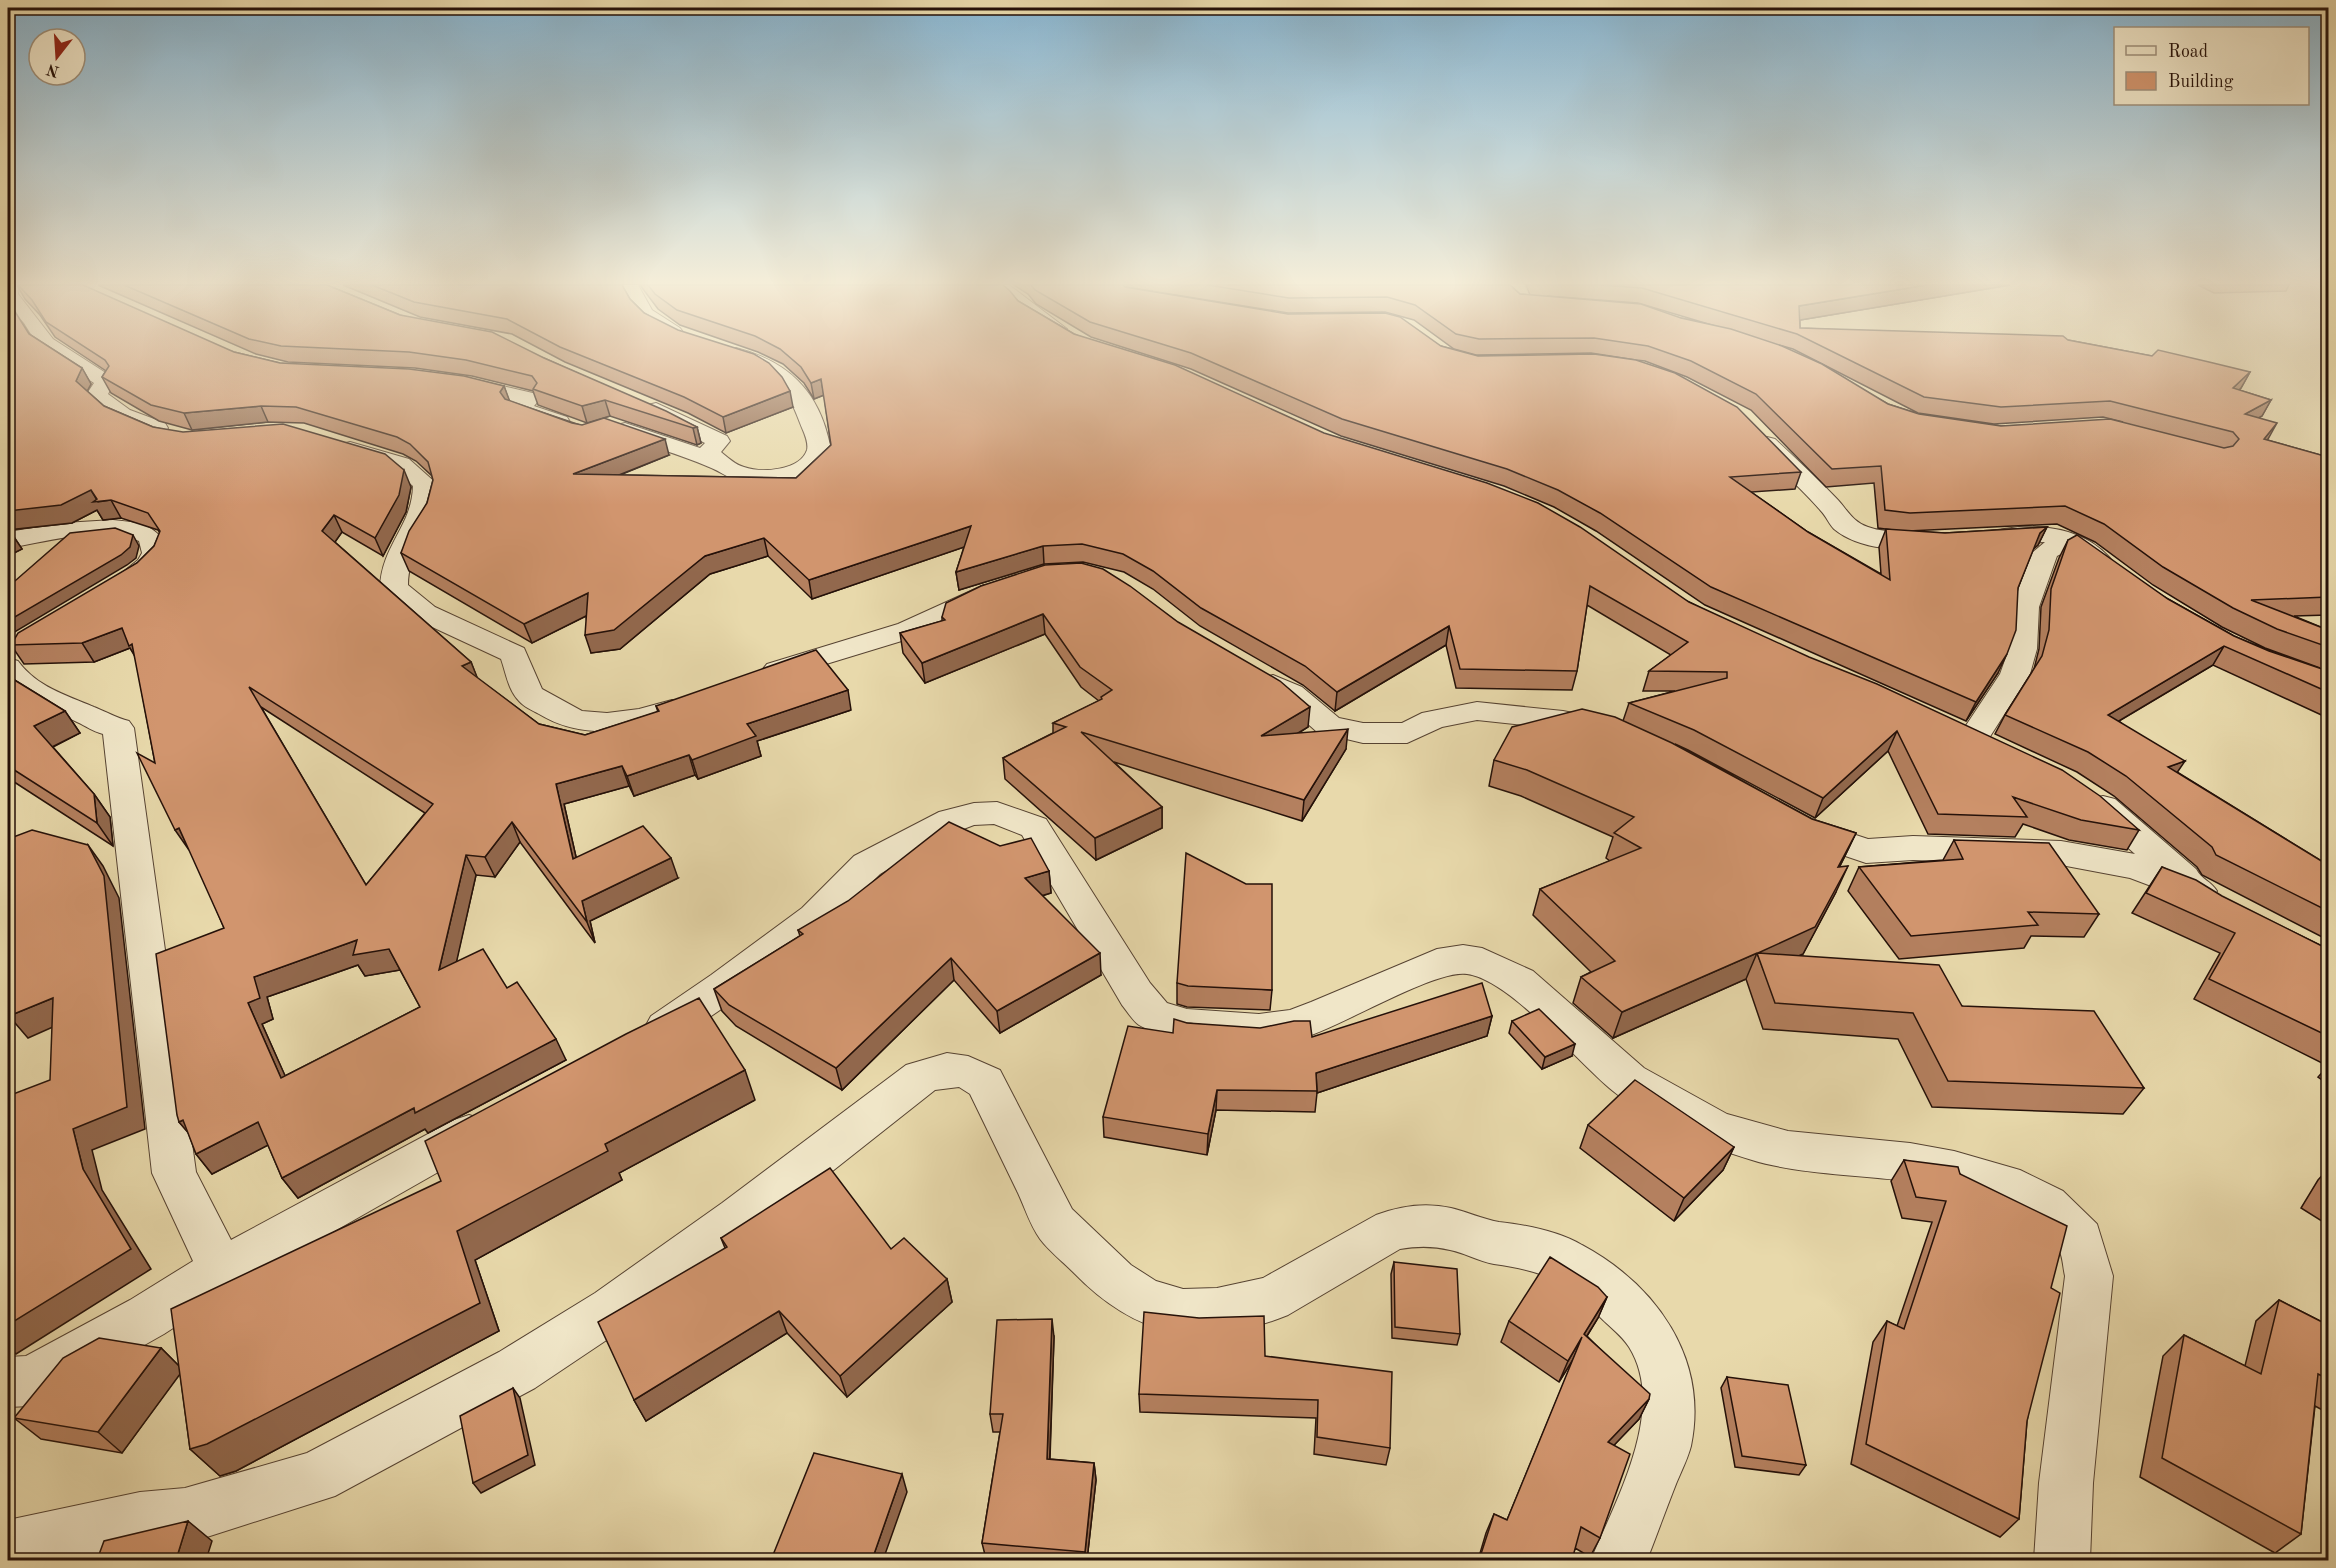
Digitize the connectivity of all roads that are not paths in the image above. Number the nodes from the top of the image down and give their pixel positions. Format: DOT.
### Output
graph roads {
  1 [pos="70,358"];
  2 [pos="750,358"];
  3 [pos="448,381"];
  4 [pos="635,401"];
  5 [pos="1750,424"];
  6 [pos="602,427"];
  7 [pos="575,428"];
  8 [pos="182,437"];
  9 [pos="326,440"];
  10 [pos="724,464"];
  11 [pos="1981,537"];
  12 [pos="1948,539"];
  13 [pos="2070,539"];
  14 [pos="8,540"];
  15 [pos="2117,577"];
  16 [pos="1013,584"];
  17 [pos="106,591"];
  18 [pos="11,658"];
  19 [pos="1252,672"];
  20 [pos="753,678"];
  21 [pos="693,701"];
  22 [pos="1618,733"];
  23 [pos="1973,739"];
  24 [pos="2083,794"];
  25 [pos="1784,818"];
  26 [pos="2196,889"];
  27 [pos="2220,905"];
  28 [pos="629,1047"];
  29 [pos="503,1115"];
  30 [pos="221,1270"];
  31 [pos="8,1382"];
  32 [pos="8,1548"];
  33 [pos="1619,1560"];
  34 [pos="2062,1560"];
  1 -- 8 [label="street"];
  2 -- 10 [label="street"];
  3 -- 7 [label="street"];
  4 -- 10 [label="street"];
  5 -- 12 [label="street"];
  6 -- 10 [label="street"];
  9 -- 21 [label="street"];
  11 -- 13 [label="street"];
  13 -- 15 [label="street"];
  13 -- 23 [label="street"];
  14 -- 17 [label="street"];
  16 -- 20 [label="street"];
  18 -- 30 [label="street"];
  19 -- 22 [label="street"];
  24 -- 26 [label="street"];
  25 -- 26 [label="street"];
  26 -- 27 [label="street"];
  28 -- 34 [label="street"];
  29 -- 30 [label="street"];
  30 -- 31 [label="street"];
  32 -- 33 [label="street"];
}
